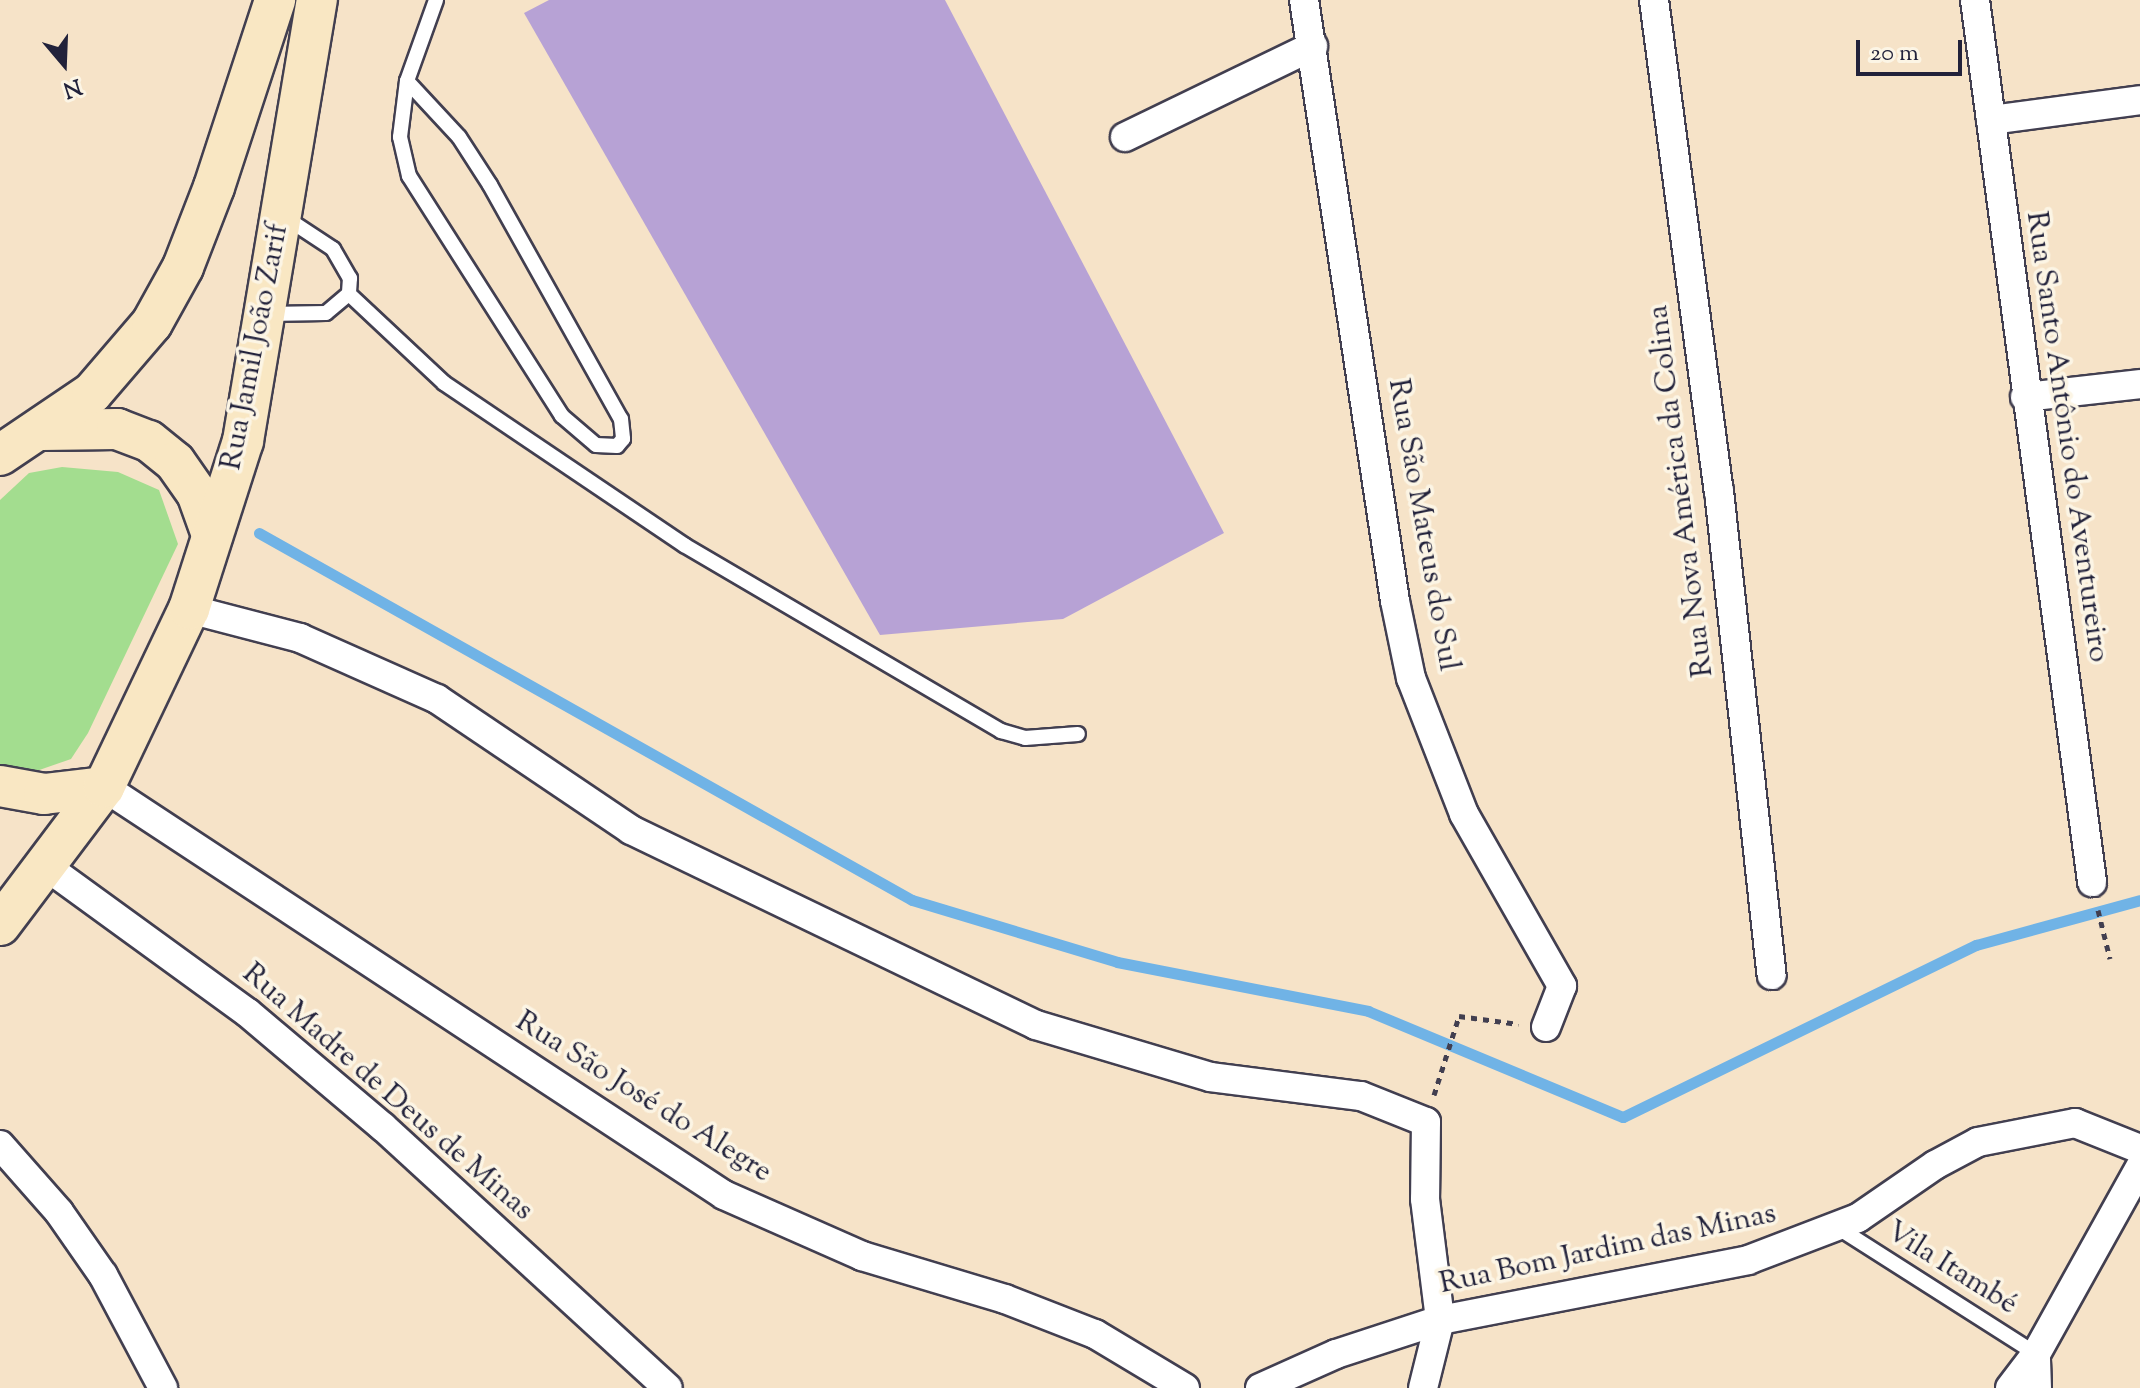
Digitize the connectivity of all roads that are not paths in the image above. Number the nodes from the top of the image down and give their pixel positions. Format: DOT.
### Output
graph roads {
  1 [pos="275,0"];
  2 [pos="317,0"];
  3 [pos="331,0"];
  4 [pos="436,0"];
  5 [pos="1304,0"];
  6 [pos="1654,0"];
  7 [pos="1975,0"];
  8 [pos="1313,46"];
  9 [pos="310,47"];
  10 [pos="407,81"];
  11 [pos="2140,100"];
  12 [pos="1991,120"];
  13 [pos="1125,137"];
  14 [pos="283,216"];
  15 [pos="349,294"];
  16 [pos="267,314"];
  17 [pos="2140,384"];
  18 [pos="2025,397"];
  19 [pos="42,430"];
  20 [pos="0,455"];
  21 [pos="212,535"];
  22 [pos="189,609"];
  23 [pos="1078,734"];
  24 [pos="0,786"];
  25 [pos="104,787"];
  26 [pos="47,867"];
  27 [pos="2092,882"];
  28 [pos="0,925"];
  29 [pos="1772,975"];
  30 [pos="1546,1027"];
  31 [pos="0,1145"];
  32 [pos="2140,1149"];
  33 [pos="2140,1167"];
  34 [pos="1837,1227"];
  35 [pos="1440,1320"];
  36 [pos="2036,1354"];
  37 [pos="163,1388"];
  38 [pos="668,1388"];
  39 [pos="1185,1388"];
  40 [pos="1260,1388"];
  41 [pos="1423,1388"];
  42 [pos="2010,1388"];
  43 [pos="2037,1388"];
  1 -- 19 [label="main road"];
  2 -- 9 [label="main road, Rua Jamil João Zarif"];
  3 -- 9 [label="lane"];
  4 -- 10 [label="lane"];
  5 -- 8 [label="street, Rua São Mateus do Sul"];
  6 -- 29 [label="street, Rua Nova América da Colina"];
  7 -- 12 [label="street, Rua Santo Antônio do Aventureiro"];
  8 -- 13 [label="street"];
  8 -- 30 [label="street, Rua São Mateus do Sul"];
  9 -- 14 [label="main road, Rua Jamil João Zarif"];
  10 -- 10 [label="lane"];
  11 -- 12 [label="street"];
  12 -- 18 [label="street, Rua Santo Antônio do Aventureiro"];
  14 -- 15 [label="lane"];
  14 -- 16 [label="main road, Rua Jamil João Zarif"];
  15 -- 16 [label="lane"];
  15 -- 23 [label="lane"];
  16 -- 21 [label="main road, Rua Jamil João Zarif"];
  17 -- 18 [label="street"];
  18 -- 27 [label="street, Rua Santo Antônio do Aventureiro"];
  19 -- 20 [label="main road"];
  19 -- 21 [label="main road"];
  21 -- 22 [label="main road, Rua Jamil João Zarif"];
  22 -- 25 [label="main road, Rua Jamil João Zarif"];
  22 -- 35 [label="street"];
  24 -- 25 [label="main road"];
  25 -- 26 [label="main road, Rua Jamil João Zarif"];
  25 -- 39 [label="street, Rua São José do Alegre"];
  26 -- 28 [label="main road, Rua Jamil João Zarif"];
  26 -- 38 [label="street, Rua Madre de Deus de Minas"];
  31 -- 37 [label="street"];
  32 -- 34 [label="street, Rua Bom Jardim das Minas"];
  33 -- 36 [label="street"];
  34 -- 35 [label="street, Rua Bom Jardim das Minas"];
  34 -- 36 [label="lane, Vila Itambé"];
  35 -- 40 [label="street, Rua Bom Jardim das Minas"];
  35 -- 41 [label="street"];
  36 -- 42 [label="street"];
  36 -- 43 [label="street"];
}
